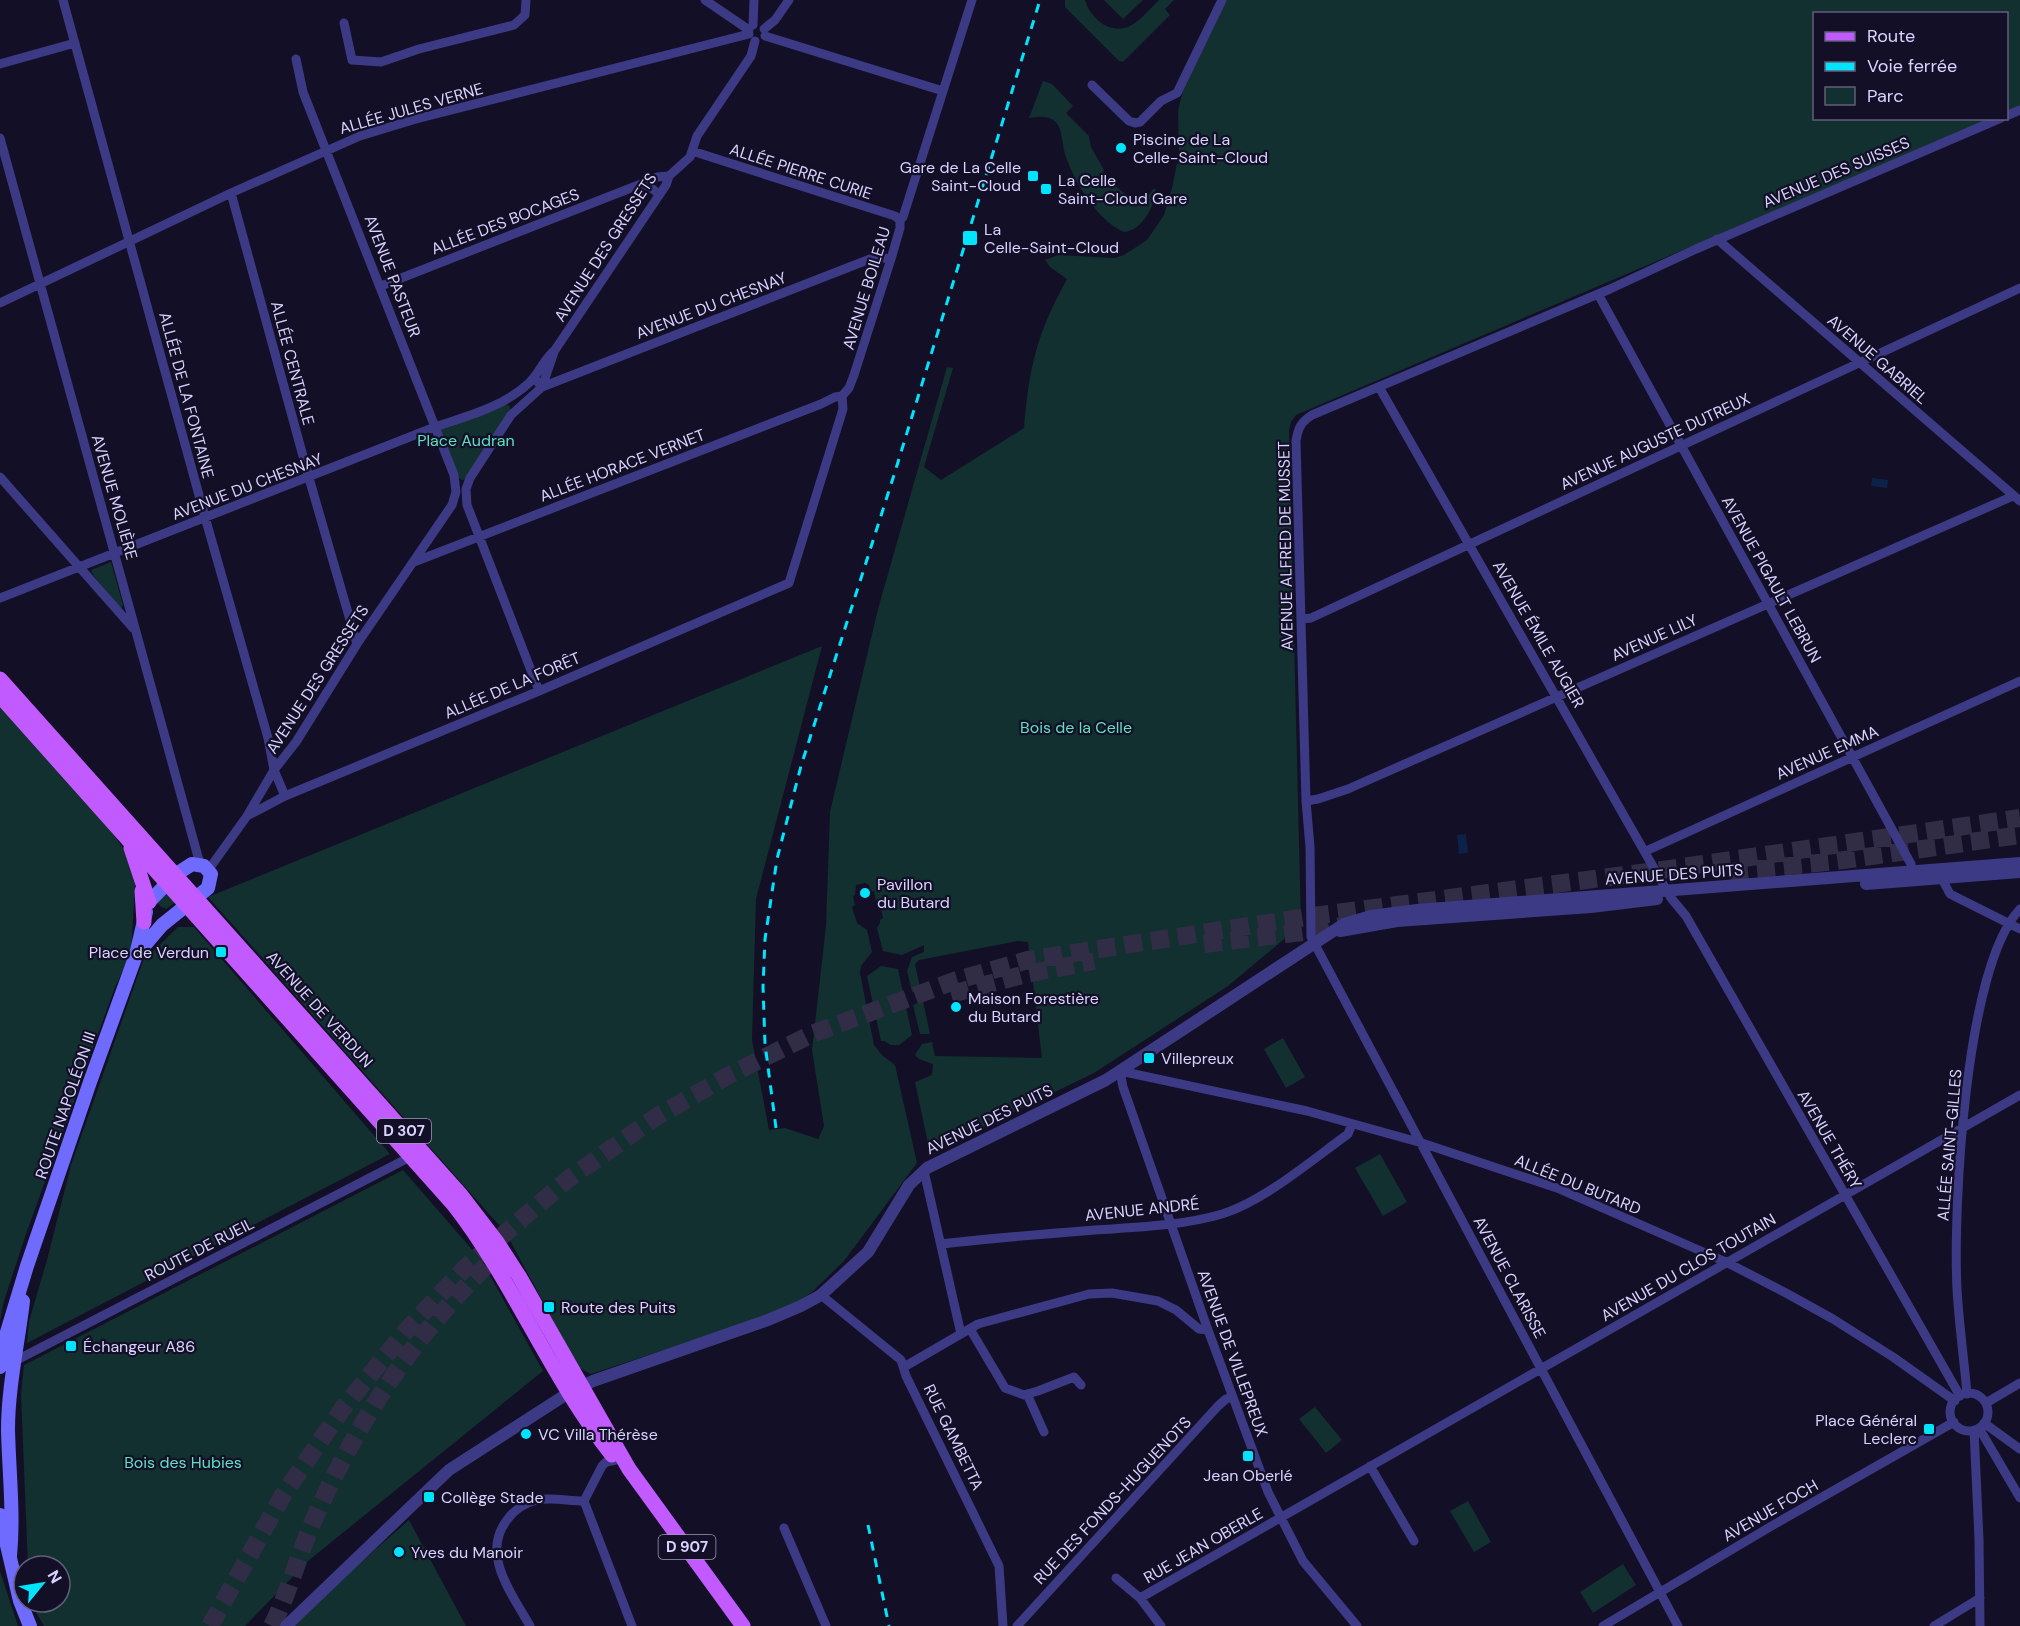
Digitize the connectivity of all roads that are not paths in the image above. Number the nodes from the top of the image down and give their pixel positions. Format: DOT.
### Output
graph roads {
  1 [pos="63,0"];
  2 [pos="526,0"];
  3 [pos="705,0"];
  4 [pos="754,0"];
  5 [pos="789,0"];
  6 [pos="972,0"];
  7 [pos="1222,0"];
  8 [pos="344,23"];
  9 [pos="751,32"];
  10 [pos="764,32"];
  11 [pos="75,43"];
  12 [pos="296,59"];
  13 [pos="0,64"];
  14 [pos="1092,85"];
  15 [pos="942,91"];
  16 [pos="1996,120"];
  17 [pos="0,138"];
  18 [pos="327,150"];
  19 [pos="692,151"];
  20 [pos="669,176"];
  21 [pos="640,184"];
  22 [pos="231,194"];
  23 [pos="659,194"];
  24 [pos="900,220"];
  25 [pos="1717,239"];
  26 [pos="129,240"];
  27 [pos="891,259"];
  28 [pos="40,284"];
  29 [pos="381,286"];
  30 [pos="2020,288"];
  31 [pos="1598,294"];
  32 [pos="0,303"];
  33 [pos="555,350"];
  34 [pos="1860,362"];
  35 [pos="530,382"];
  36 [pos="542,387"];
  37 [pos="1379,387"];
  38 [pos="842,396"];
  39 [pos="504,401"];
  40 [pos="511,415"];
  41 [pos="435,427"];
  42 [pos="1681,446"];
  43 [pos="0,477"];
  44 [pos="309,478"];
  45 [pos="2017,497"];
  46 [pos="452,505"];
  47 [pos="205,518"];
  48 [pos="479,537"];
  49 [pos="1470,544"];
  50 [pos="116,553"];
  51 [pos="413,563"];
  52 [pos="79,566"];
  53 [pos="789,583"];
  54 [pos="0,598"];
  55 [pos="1768,603"];
  56 [pos="1302,619"];
  57 [pos="135,630"];
  58 [pos="357,644"];
  59 [pos="0,679"];
  60 [pos="2020,681"];
  61 [pos="539,691"];
  62 [pos="0,696"];
  63 [pos="1557,696"];
  64 [pos="1852,757"];
  65 [pos="274,770"];
  66 [pos="285,796"];
  67 [pos="1306,801"];
  68 [pos="247,816"];
  69 [pos="126,837"];
  70 [pos="1646,851"];
  71 [pos="2020,863"];
  72 [pos="204,867"];
  73 [pos="2003,869"];
  74 [pos="2020,872"];
  75 [pos="140,873"];
  76 [pos="1912,876"];
  77 [pos="171,879"];
  78 [pos="1941,879"];
  79 [pos="1670,894"];
  80 [pos="149,902"];
  81 [pos="192,902"];
  82 [pos="2020,909"];
  83 [pos="171,918"];
  84 [pos="144,922"];
  85 [pos="2009,924"];
  86 [pos="2020,929"];
  87 [pos="1313,943"];
  88 [pos="136,955"];
  89 [pos="1120,1071"];
  90 [pos="2020,1095"];
  91 [pos="1352,1124"];
  92 [pos="1963,1127"];
  93 [pos="1422,1143"];
  94 [pos="412,1156"];
  95 [pos="924,1171"];
  96 [pos="1844,1195"];
  97 [pos="1172,1224"];
  98 [pos="941,1244"];
  99 [pos="1726,1262"];
  100 [pos="27,1266"];
  101 [pos="821,1295"];
  102 [pos="1208,1330"];
  103 [pos="966,1331"];
  104 [pos="14,1361"];
  105 [pos="904,1366"];
  106 [pos="0,1367"];
  107 [pos="1541,1367"];
  108 [pos="2020,1383"];
  109 [pos="1081,1385"];
  110 [pos="575,1389"];
  111 [pos="1027,1394"];
  112 [pos="1233,1397"];
  113 [pos="1961,1397"];
  114 [pos="1986,1403"];
  115 [pos="1954,1422"];
  116 [pos="1979,1427"];
  117 [pos="1044,1432"];
  118 [pos="2020,1449"];
  119 [pos="616,1460"];
  120 [pos="1370,1466"];
  121 [pos="629,1469"];
  122 [pos="2020,1498"];
  123 [pos="584,1501"];
  124 [pos="0,1515"];
  125 [pos="1281,1517"];
  126 [pos="784,1528"];
  127 [pos="1414,1541"];
  128 [pos="10,1556"];
  129 [pos="1116,1578"];
  130 [pos="1660,1592"];
  131 [pos="1140,1598"];
  132 [pos="1980,1598"];
  133 [pos="30,1626"];
  134 [pos="286,1626"];
  135 [pos="530,1626"];
  136 [pos="632,1626"];
  137 [pos="743,1626"];
  138 [pos="825,1626"];
  139 [pos="1003,1626"];
  140 [pos="1017,1626"];
  141 [pos="1161,1626"];
  142 [pos="1357,1626"];
  143 [pos="1603,1626"];
  144 [pos="1678,1626"];
  145 [pos="1934,1626"];
  146 [pos="1980,1626"];
  1 -- 11 [label="street, ALLÉE DE LA FONTAINE"];
  2 -- 8 [label="street"];
  3 -- 9 [label="street"];
  4 -- 9 [label="street"];
  5 -- 10 [label="street"];
  6 -- 15 [label="street, AVENUE BOILEAU"];
  7 -- 14 [label="street"];
  9 -- 10 [label="street"];
  9 -- 10 [label="street, ALLÉE JULES VERNE"];
  9 -- 18 [label="street, ALLÉE JULES VERNE"];
  9 -- 19 [label="street, AVENUE DES GRESSETS"];
  10 -- 15 [label="street"];
  11 -- 13 [label="street"];
  11 -- 26 [label="street, ALLÉE DE LA FONTAINE"];
  12 -- 18 [label="street, AVENUE PASTEUR"];
  15 -- 24 [label="street, AVENUE BOILEAU"];
  16 -- 25 [label="street, AVENUE DES SUISSES"];
  17 -- 28 [label="street, AVENUE MOLIÈRE"];
  18 -- 22 [label="street, ALLÉE JULES VERNE"];
  18 -- 29 [label="street, AVENUE PASTEUR"];
  19 -- 20 [label="street, AVENUE DES GRESSETS"];
  19 -- 24 [label="street, ALLÉE PIERRE CURIE"];
  20 -- 21 [label="street, ALLÉE DES BOCAGES"];
  20 -- 23 [label="street, AVENUE DES GRESSETS"];
  21 -- 23 [label="street"];
  21 -- 29 [label="street, ALLÉE DES BOCAGES"];
  22 -- 26 [label="street, ALLÉE JULES VERNE"];
  22 -- 44 [label="street, ALLÉE CENTRALE"];
  23 -- 33 [label="street, AVENUE DES GRESSETS"];
  24 -- 27 [label="street, AVENUE BOILEAU"];
  25 -- 31 [label="street, AVENUE ALFRED DE MUSSET"];
  25 -- 34 [label="street, AVENUE GABRIEL"];
  26 -- 28 [label="street, ALLÉE JULES VERNE"];
  26 -- 47 [label="street, ALLÉE DE LA FONTAINE"];
  27 -- 36 [label="street, AVENUE DU CHESNAY"];
  27 -- 38 [label="street, AVENUE BOILEAU"];
  28 -- 32 [label="street, ALLÉE JULES VERNE"];
  28 -- 50 [label="street, AVENUE MOLIÈRE"];
  29 -- 41 [label="street, AVENUE PASTEUR"];
  30 -- 34 [label="street, AVENUE AUGUSTE DUTREUX"];
  31 -- 37 [label="street, AVENUE ALFRED DE MUSSET"];
  31 -- 42 [label="street, AVENUE PIGAULT LEBRUN"];
  33 -- 35 [label="street, AVENUE DES GRESSETS"];
  33 -- 36 [label="street, AVENUE DES GRESSETS"];
  34 -- 42 [label="street, AVENUE AUGUSTE DUTREUX"];
  34 -- 45 [label="street, AVENUE GABRIEL"];
  35 -- 36 [label="street"];
  35 -- 39 [label="street, AVENUE DU CHESNAY"];
  36 -- 40 [label="street, AVENUE DES GRESSETS"];
  37 -- 49 [label="street, AVENUE ÉMILE AUGIER"];
  37 -- 56 [label="street, AVENUE ALFRED DE MUSSET"];
  38 -- 48 [label="street, ALLÉE HORACE VERNET"];
  38 -- 53 [label="street, AVENUE BOILEAU"];
  39 -- 40 [label="street"];
  39 -- 41 [label="street, AVENUE DU CHESNAY"];
  40 -- 48 [label="street, AVENUE DES GRESSETS"];
  41 -- 44 [label="street, AVENUE DU CHESNAY"];
  41 -- 46 [label="street, AVENUE PASTEUR"];
  42 -- 49 [label="street, AVENUE AUGUSTE DUTREUX"];
  42 -- 55 [label="street, AVENUE PIGAULT LEBRUN"];
  43 -- 52 [label="street"];
  44 -- 47 [label="street, AVENUE DU CHESNAY"];
  44 -- 58 [label="street, ALLÉE CENTRALE"];
  45 -- 55 [label="street, AVENUE LILY"];
  46 -- 51 [label="street, AVENUE DES GRESSETS"];
  47 -- 50 [label="street, AVENUE DU CHESNAY"];
  47 -- 65 [label="street, ALLÉE DE LA FONTAINE"];
  48 -- 51 [label="street, ALLÉE HORACE VERNET"];
  48 -- 61 [label="street"];
  49 -- 56 [label="street, AVENUE AUGUSTE DUTREUX"];
  49 -- 63 [label="street, AVENUE ÉMILE AUGIER"];
  50 -- 52 [label="street, AVENUE DU CHESNAY"];
  50 -- 57 [label="street, AVENUE MOLIÈRE"];
  51 -- 58 [label="street, AVENUE DES GRESSETS"];
  52 -- 54 [label="street, AVENUE DU CHESNAY"];
  52 -- 57 [label="street"];
  53 -- 61 [label="street, ALLÉE DE LA FORÊT"];
  55 -- 63 [label="street, AVENUE LILY"];
  55 -- 64 [label="street, AVENUE PIGAULT LEBRUN"];
  56 -- 67 [label="street, AVENUE ALFRED DE MUSSET"];
  57 -- 72 [label="street, AVENUE MOLIÈRE"];
  58 -- 65 [label="street, AVENUE DES GRESSETS"];
  59 -- 77 [label="main road, AVENUE DE VERDUN / D 307"];
  60 -- 64 [label="street, AVENUE EMMA"];
  61 -- 66 [label="street, ALLÉE DE LA FORÊT"];
  62 -- 69 [label="main road, AVENUE DE VERDUN / D 307"];
  63 -- 67 [label="street, AVENUE LILY"];
  63 -- 70 [label="street, AVENUE ÉMILE AUGIER"];
  64 -- 70 [label="street, AVENUE EMMA"];
  64 -- 76 [label="street, AVENUE PIGAULT LEBRUN"];
  65 -- 66 [label="street, ALLÉE DE LA FONTAINE"];
  65 -- 68 [label="street, AVENUE DES GRESSETS"];
  66 -- 68 [label="street, ALLÉE DE LA FORÊT"];
  67 -- 87 [label="street, AVENUE ALFRED DE MUSSET"];
  68 -- 72 [label="street, AVENUE DES GRESSETS"];
  69 -- 75 [label="main road"];
  69 -- 77 [label="main road, AVENUE DE VERDUN / D 307"];
  70 -- 79 [label="street, AVENUE ÉMILE AUGIER"];
  71 -- 73 [label="street, AVENUE DES PUITS"];
  72 -- 77 [label="main road"];
  72 -- 81 [label="main road"];
  73 -- 74 [label="street, AVENUE DES PUITS"];
  73 -- 76 [label="street, AVENUE DES PUITS"];
  73 -- 78 [label="street, AVENUE DES PUITS"];
  75 -- 80 [label="main road"];
  75 -- 84 [label="main road"];
  76 -- 78 [label="street, AVENUE DES PUITS"];
  76 -- 79 [label="street, AVENUE DES PUITS"];
  77 -- 80 [label="main road"];
  77 -- 81 [label="main road, AVENUE DE VERDUN / D 307"];
  78 -- 85 [label="street"];
  79 -- 87 [label="street, AVENUE DES PUITS"];
  79 -- 96 [label="street, AVENUE THÉRY"];
  80 -- 83 [label="main road"];
  80 -- 84 [label="main road, ROUTE NAPOLÉON III"];
  81 -- 83 [label="main road, ROUTE NAPOLÉON III"];
  81 -- 94 [label="main road, AVENUE DE VERDUN / D 307"];
  81 -- 110 [label="main road, AVENUE DE VERDUN / D 307"];
  82 -- 85 [label="street, ALLÉE SAINT-GILLES"];
  83 -- 88 [label="main road, ROUTE NAPOLÉON III"];
  84 -- 88 [label="main road, ROUTE NAPOLÉON III"];
  85 -- 86 [label="street"];
  85 -- 92 [label="street, ALLÉE SAINT-GILLES"];
  87 -- 89 [label="street, AVENUE DES PUITS"];
  87 -- 93 [label="street, AVENUE CLARISSE"];
  88 -- 100 [label="main road, ROUTE NAPOLÉON III"];
  89 -- 91 [label="street, ALLÉE DU BUTARD"];
  89 -- 95 [label="street, AVENUE DES PUITS"];
  89 -- 97 [label="street, AVENUE DE VILLEPREUX"];
  90 -- 92 [label="street, AVENUE DU CLOS TOUTAIN"];
  91 -- 93 [label="street, ALLÉE DU BUTARD"];
  91 -- 97 [label="street, AVENUE ANDRÉ"];
  92 -- 96 [label="street, AVENUE DU CLOS TOUTAIN"];
  92 -- 113 [label="street, ALLÉE SAINT-GILLES"];
  93 -- 99 [label="street, ALLÉE DU BUTARD"];
  93 -- 107 [label="street, AVENUE CLARISSE"];
  94 -- 104 [label="street, ROUTE DE RUEIL"];
  94 -- 110 [label="main road, AVENUE DE VERDUN / D 307"];
  95 -- 98 [label="street"];
  95 -- 101 [label="street, AVENUE DES PUITS"];
  96 -- 99 [label="street, AVENUE DU CLOS TOUTAIN"];
  96 -- 113 [label="street, AVENUE THÉRY"];
  97 -- 98 [label="street, AVENUE ANDRÉ"];
  97 -- 102 [label="street, AVENUE DE VILLEPREUX"];
  98 -- 103 [label="street"];
  99 -- 107 [label="street, AVENUE DU CLOS TOUTAIN"];
  99 -- 113 [label="street, ALLÉE DU BUTARD"];
  100 -- 104 [label="main road, ROUTE NAPOLÉON III"];
  100 -- 106 [label="main road, ROUTE NAPOLÉON III"];
  101 -- 105 [label="street, RUE GAMBETTA"];
  101 -- 110 [label="street, AVENUE DES PUITS"];
  102 -- 103 [label="street"];
  102 -- 112 [label="street, AVENUE DE VILLEPREUX"];
  103 -- 105 [label="street"];
  103 -- 111 [label="street"];
  104 -- 106 [label="street, ROUTE DE RUEIL"];
  104 -- 128 [label="main road, ROUTE NAPOLÉON III"];
  105 -- 139 [label="street, RUE GAMBETTA"];
  107 -- 120 [label="street, AVENUE DU CLOS TOUTAIN"];
  107 -- 130 [label="street, AVENUE CLARISSE"];
  108 -- 114 [label="street"];
  109 -- 111 [label="street"];
  110 -- 119 [label="main road, D 907"];
  110 -- 121 [label="main road, D 907"];
  110 -- 134 [label="street, AVENUE DES PUITS"];
  111 -- 117 [label="street"];
  112 -- 125 [label="street, AVENUE DE VILLEPREUX"];
  112 -- 140 [label="street, RUE DES FONDS-HUGUENOTS"];
  113 -- 114 [label="street"];
  113 -- 115 [label="street"];
  114 -- 116 [label="street"];
  115 -- 116 [label="street"];
  115 -- 130 [label="street, AVENUE FOCH"];
  116 -- 118 [label="street"];
  116 -- 122 [label="street"];
  116 -- 132 [label="street"];
  119 -- 121 [label="main road, D 907"];
  119 -- 123 [label="street"];
  120 -- 125 [label="street, AVENUE DU CLOS TOUTAIN"];
  120 -- 127 [label="street"];
  121 -- 137 [label="main road, D 907"];
  123 -- 135 [label="street"];
  123 -- 136 [label="street"];
  124 -- 128 [label="main road, ROUTE NAPOLÉON III"];
  125 -- 131 [label="street, RUE JEAN OBERLE"];
  125 -- 142 [label="street, AVENUE DE VILLEPREUX"];
  126 -- 138 [label="street"];
  128 -- 133 [label="main road, ROUTE NAPOLÉON III"];
  129 -- 131 [label="street"];
  130 -- 143 [label="street, AVENUE FOCH"];
  130 -- 144 [label="street, AVENUE CLARISSE"];
  131 -- 141 [label="street"];
  132 -- 145 [label="street"];
  132 -- 146 [label="street"];
}
